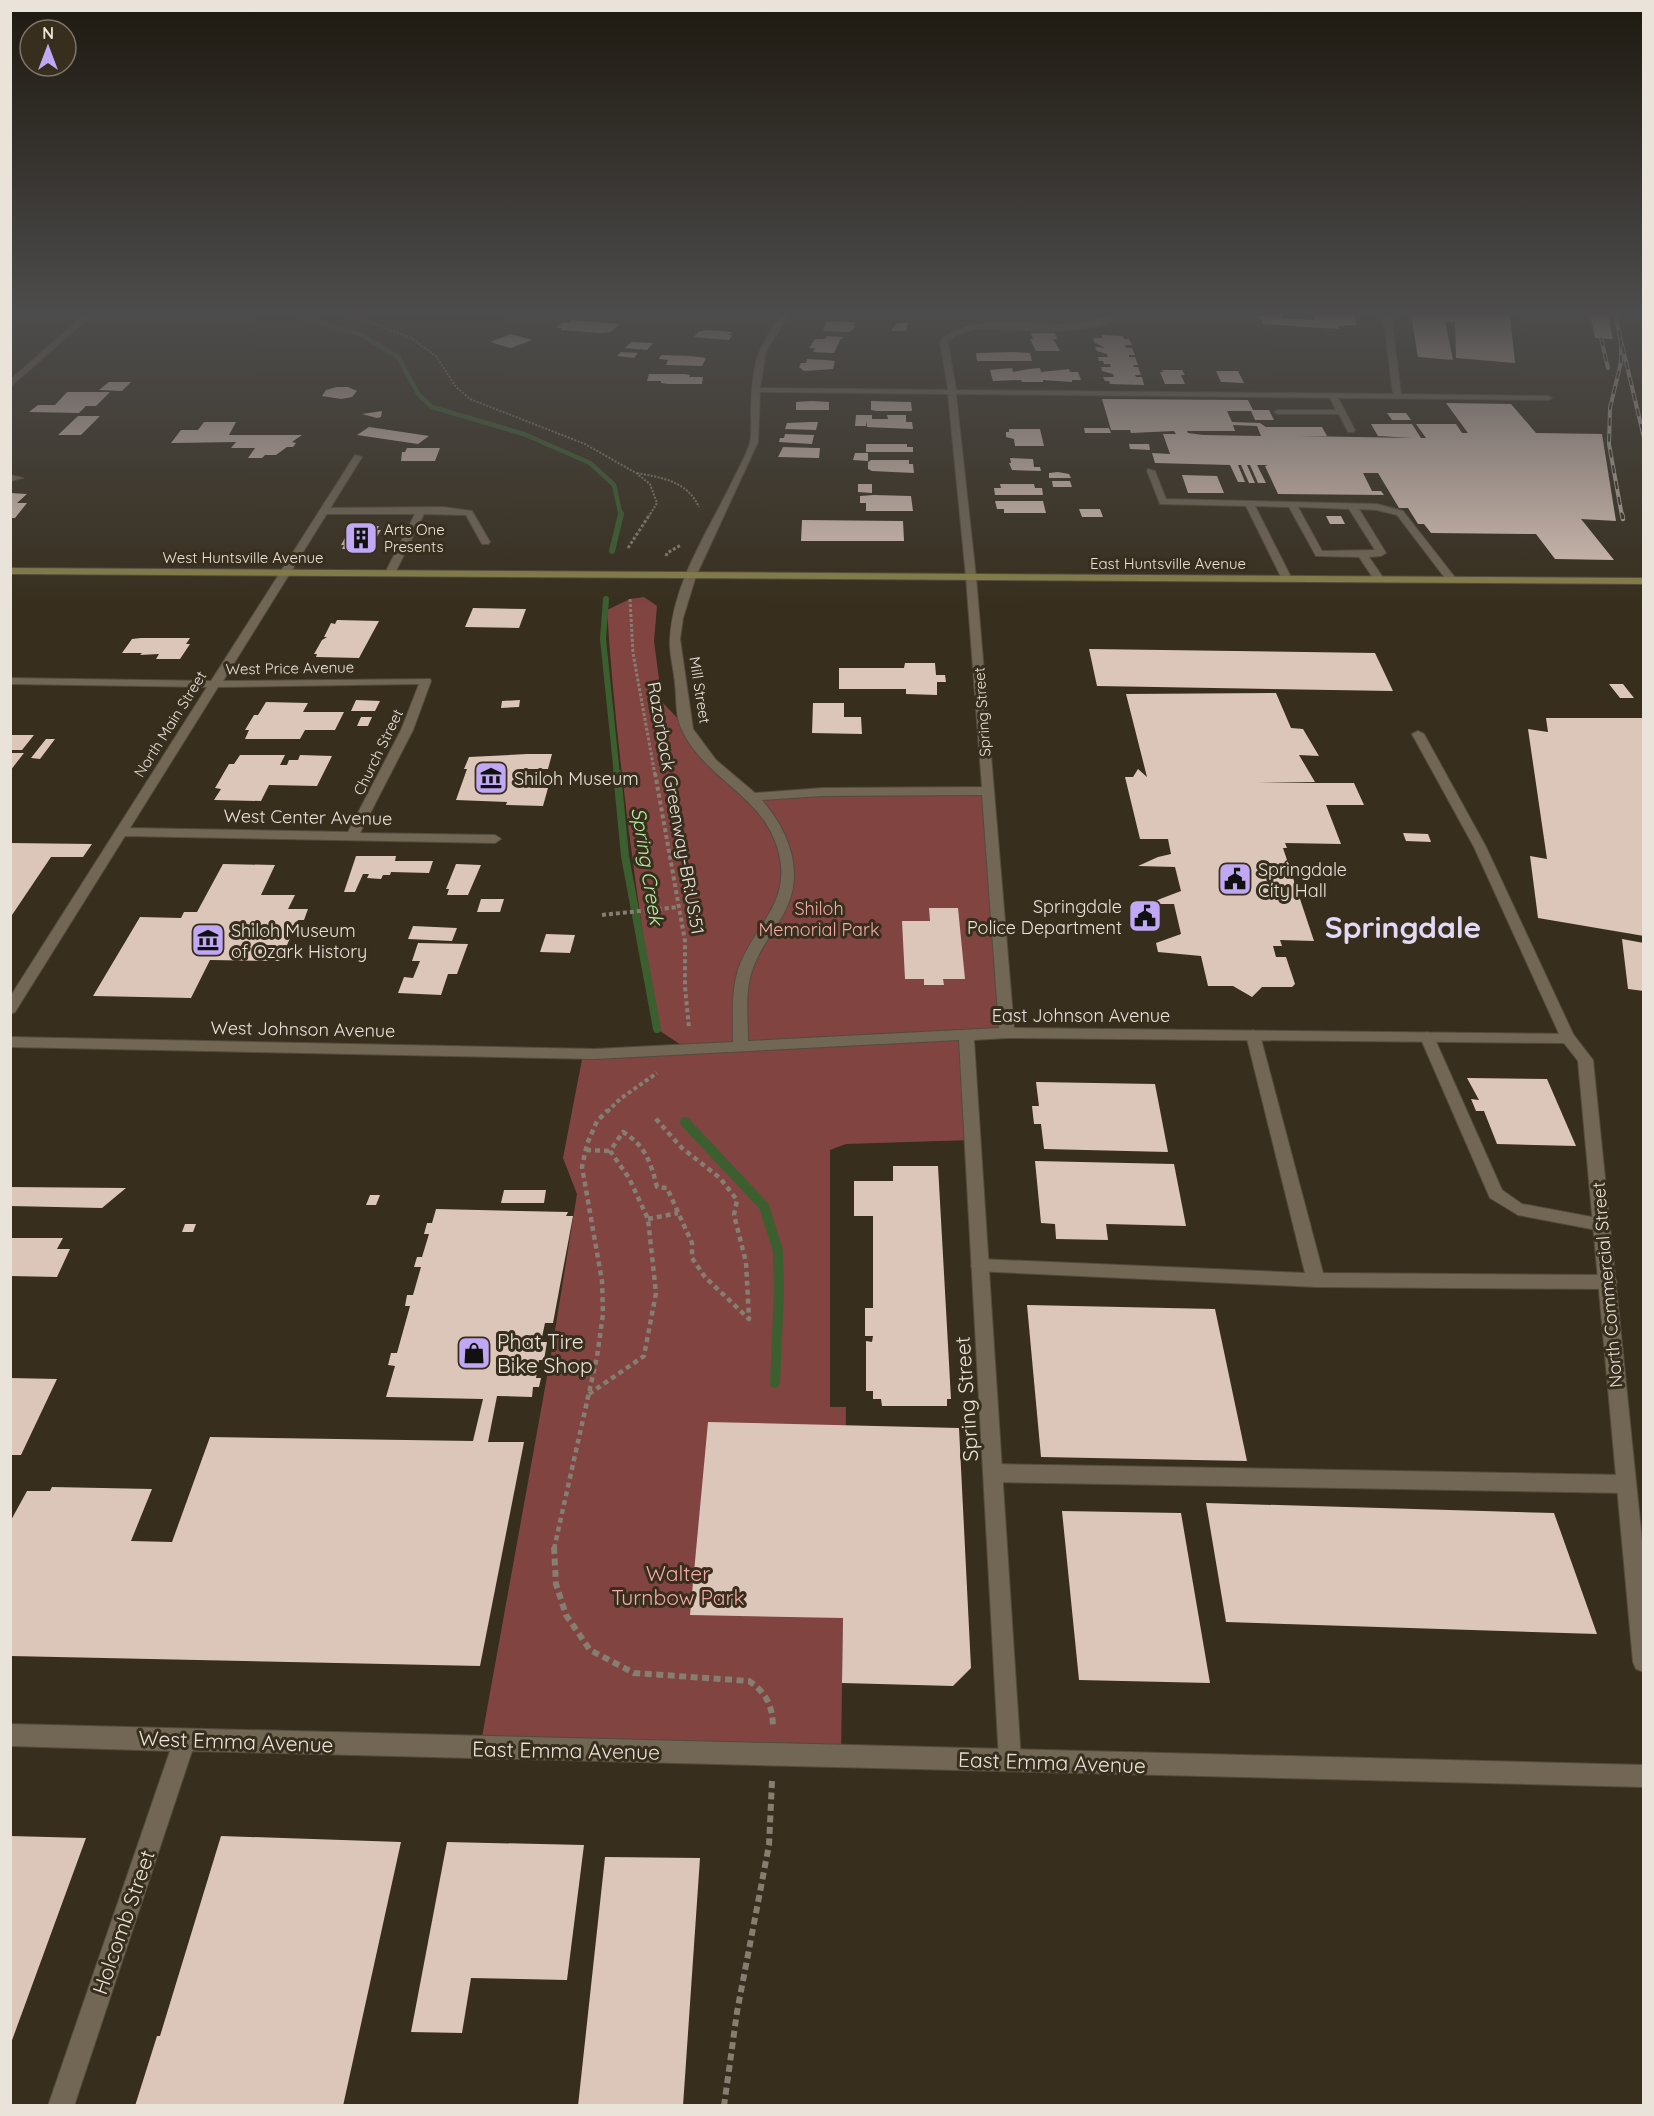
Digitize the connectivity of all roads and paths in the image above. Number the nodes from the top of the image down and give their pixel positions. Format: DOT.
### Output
graph roads {
  1 [pos="508,414"];
  2 [pos="755,414"];
  3 [pos="954,414"];
  4 [pos="1342,414"];
  5 [pos="1350,430"];
  6 [pos="358,457"];
  7 [pos="1150,471"];
  8 [pos="636,473"];
  9 [pos="1249,503"];
  10 [pos="1292,504"];
  11 [pos="1352,506"];
  12 [pos="324,511"];
  13 [pos="421,511"];
  14 [pos="700,511"];
  15 [pos="485,542"];
  16 [pos="681,544"];
  17 [pos="628,548"];
  18 [pos="1362,554"];
  19 [pos="10,570"];
  20 [pos="286,572"];
  21 [pos="390,573"];
  22 [pos="656,575"];
  23 [pos="692,575"];
  24 [pos="971,577"];
  25 [pos="1287,579"];
  26 [pos="1378,579"];
  27 [pos="1452,580"];
  28 [pos="1644,581"];
  29 [pos="630,599"];
  30 [pos="10,681"];
  31 [pos="426,681"];
  32 [pos="213,684"];
  33 [pos="1418,734"];
  34 [pos="987,790"];
  35 [pos="754,796"];
  36 [pos="121,832"];
  37 [pos="353,836"];
  38 [pos="495,838"];
  39 [pos="678,907"];
  40 [pos="602,915"];
  41 [pos="10,1009"];
  42 [pos="689,1022"];
  43 [pos="1007,1033"];
  44 [pos="1253,1035"];
  45 [pos="966,1036"];
  46 [pos="1427,1037"];
  47 [pos="1568,1038"];
  48 [pos="10,1042"];
  49 [pos="740,1047"];
  50 [pos="595,1054"];
  51 [pos="646,1079"];
  52 [pos="655,1118"];
  53 [pos="586,1150"];
  54 [pos="610,1151"];
  55 [pos="678,1212"];
  56 [pos="648,1219"];
  57 [pos="1602,1225"];
  58 [pos="980,1266"];
  59 [pos="1316,1280"];
  60 [pos="1608,1282"];
  61 [pos="588,1395"];
  62 [pos="993,1473"];
  63 [pos="1624,1484"];
  64 [pos="1644,1662"];
  65 [pos="10,1736"];
  66 [pos="185,1739"];
  67 [pos="460,1748"];
  68 [pos="772,1755"];
  69 [pos="1010,1760"];
  70 [pos="1644,1776"];
  71 [pos="61,2106"];
  72 [pos="724,2106"];
  1 -- 8 [label="path"];
  2 -- 23 [label="street, Mill Street"];
  3 -- 24 [label="street, Spring Street"];
  4 -- 5 [label="street"];
  6 -- 12 [label="street, North Main Street"];
  7 -- 9 [label="street"];
  8 -- 14 [label="path"];
  8 -- 17 [label="path"];
  9 -- 10 [label="street"];
  9 -- 25 [label="street"];
  10 -- 11 [label="street"];
  10 -- 18 [label="street"];
  11 -- 18 [label="street"];
  11 -- 27 [label="street"];
  12 -- 13 [label="street"];
  12 -- 20 [label="street, North Main Street"];
  13 -- 15 [label="street"];
  13 -- 21 [label="street"];
  16 -- 22 [label="path"];
  18 -- 26 [label="street"];
  19 -- 20 [label="main road, West Huntsville Avenue"];
  20 -- 21 [label="main road, West Huntsville Avenue"];
  20 -- 32 [label="street, North Main Street"];
  21 -- 22 [label="main road, West Huntsville Avenue"];
  22 -- 23 [label="main road, West Huntsville Avenue"];
  23 -- 24 [label="main road, East Huntsville Avenue"];
  23 -- 35 [label="street, Mill Street"];
  24 -- 25 [label="main road, East Huntsville Avenue"];
  24 -- 34 [label="street, Spring Street"];
  25 -- 26 [label="main road, East Huntsville Avenue"];
  26 -- 27 [label="main road, East Huntsville Avenue"];
  27 -- 28 [label="main road, East Huntsville Avenue"];
  29 -- 39 [label="path, Razorback Greenway-BR:US:51"];
  30 -- 32 [label="street, West Price Avenue"];
  31 -- 32 [label="street, West Price Avenue"];
  31 -- 37 [label="street, Church Street"];
  32 -- 36 [label="street, North Main Street"];
  33 -- 47 [label="street, North Commercial Street"];
  34 -- 35 [label="street"];
  34 -- 43 [label="street, Spring Street"];
  35 -- 49 [label="street, Mill Street"];
  36 -- 37 [label="street, West Center Avenue"];
  36 -- 41 [label="street, North Main Street"];
  37 -- 38 [label="street, West Center Avenue"];
  39 -- 40 [label="path"];
  39 -- 42 [label="path, Razorback Greenway-BR:US:51"];
  43 -- 44 [label="street, East Johnson Avenue"];
  43 -- 45 [label="street, East Johnson Avenue"];
  44 -- 46 [label="street, East Johnson Avenue"];
  44 -- 59 [label="street"];
  45 -- 49 [label="street, East Johnson Avenue"];
  45 -- 58 [label="street, Spring Street"];
  46 -- 47 [label="street, East Johnson Avenue"];
  46 -- 57 [label="street"];
  47 -- 57 [label="street, North Commercial Street"];
  48 -- 50 [label="street, West Johnson Avenue"];
  49 -- 50 [label="street, East Johnson Avenue"];
  51 -- 53 [label="path"];
  52 -- 55 [label="path"];
  53 -- 54 [label="path"];
  53 -- 61 [label="path"];
  54 -- 55 [label="path"];
  54 -- 56 [label="path"];
  55 -- 56 [label="path"];
  56 -- 61 [label="path"];
  57 -- 60 [label="street, North Commercial Street"];
  58 -- 59 [label="street"];
  58 -- 62 [label="street, Spring Street"];
  59 -- 60 [label="street"];
  60 -- 63 [label="street, North Commercial Street"];
  61 -- 68 [label="path"];
  62 -- 63 [label="street"];
  62 -- 69 [label="street, Spring Street"];
  63 -- 64 [label="street, North Commercial Street"];
  65 -- 66 [label="street, West Emma Avenue"];
  66 -- 67 [label="street, West Emma Avenue"];
  66 -- 71 [label="street, Holcomb Street"];
  67 -- 68 [label="street, East Emma Avenue"];
  68 -- 69 [label="street, East Emma Avenue"];
  68 -- 72 [label="path"];
  69 -- 70 [label="street, East Emma Avenue"];
}
